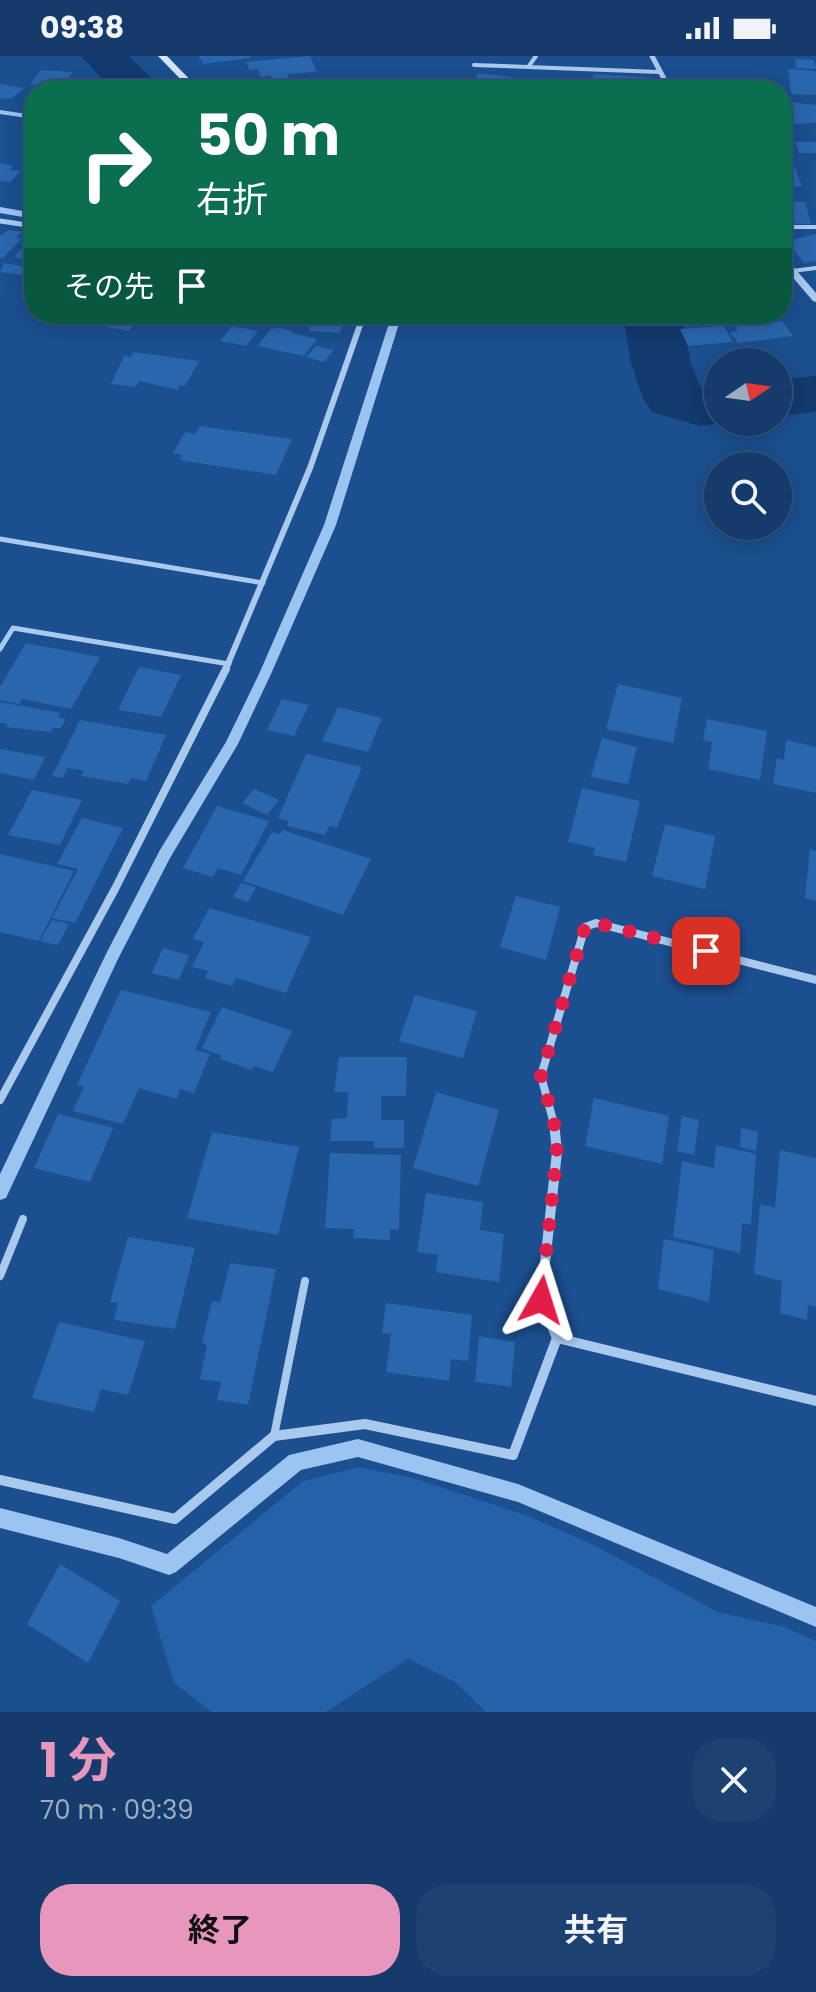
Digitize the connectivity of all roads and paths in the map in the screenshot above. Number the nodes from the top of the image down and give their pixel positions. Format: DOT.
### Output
graph roads {
  1 [pos="162,56"];
  2 [pos="536,56"];
  3 [pos="652,56"];
  4 [pos="474,65"];
  5 [pos="529,66"];
  6 [pos="659,72"];
  7 [pos="186,80"];
  8 [pos="664,80"];
  9 [pos="0,221"];
  10 [pos="24,225"];
  11 [pos="792,227"];
  12 [pos="816,227"];
  13 [pos="816,268"];
  14 [pos="792,271"];
  15 [pos="816,299"];
  16 [pos="360,324"];
  17 [pos="0,539"];
  18 [pos="263,583"];
  19 [pos="0,649"];
  20 [pos="229,664"];
  21 [pos="816,980"];
  22 [pos="0,1100"];
  23 [pos="23,1219"];
  24 [pos="0,1276"];
  25 [pos="305,1281"];
  26 [pos="557,1338"];
  27 [pos="816,1401"];
  28 [pos="274,1436"];
  29 [pos="0,1480"];
  1 -- 7 [label="main road"];
  2 -- 5 [label="lane"];
  3 -- 6 [label="street"];
  4 -- 5 [label="lane"];
  5 -- 6 [label="lane"];
  6 -- 8 [label="street"];
  9 -- 10 [label="street"];
  11 -- 12 [label="lane"];
  13 -- 14 [label="lane"];
  14 -- 15 [label="street"];
  16 -- 18 [label="street"];
  17 -- 18 [label="lane"];
  18 -- 20 [label="street"];
  19 -- 20 [label="lane"];
  20 -- 22 [label="street"];
  21 -- 26 [label="street"];
  23 -- 24 [label="lane"];
  25 -- 28 [label="lane"];
  26 -- 27 [label="street"];
  26 -- 28 [label="street"];
  28 -- 29 [label="street"];
}
